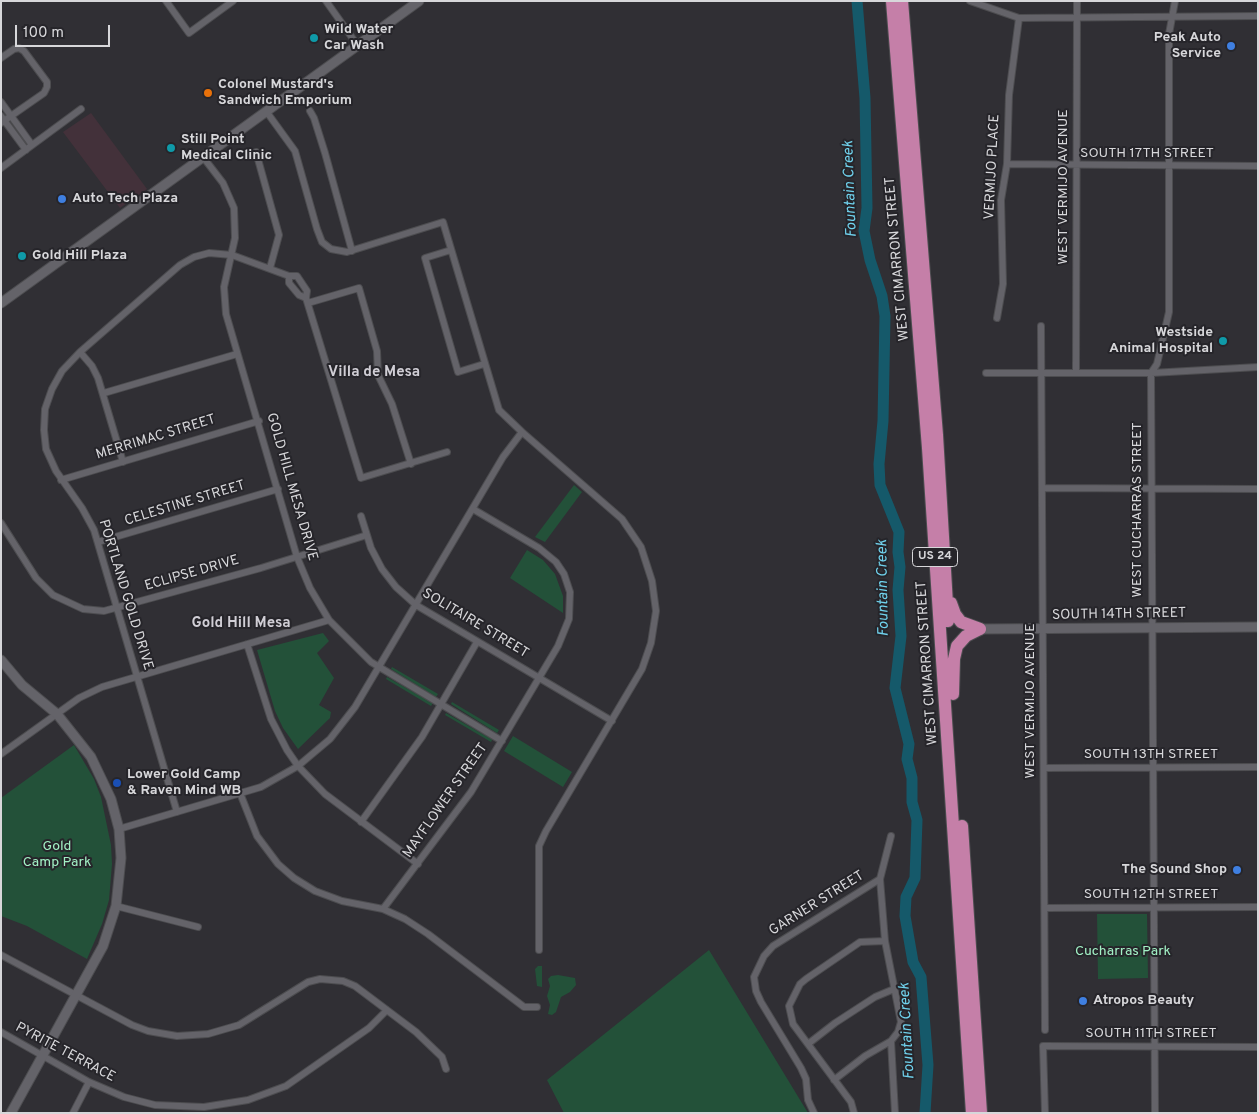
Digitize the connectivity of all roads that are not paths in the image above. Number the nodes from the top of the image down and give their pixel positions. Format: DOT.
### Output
graph roads {
  1 [pos="166,1"];
  2 [pos="233,1"];
  3 [pos="326,1"];
  4 [pos="419,1"];
  5 [pos="892,1"];
  6 [pos="902,1"];
  7 [pos="970,1"];
  8 [pos="1077,1"];
  9 [pos="1174,1"];
  10 [pos="1258,16"];
  11 [pos="1076,17"];
  12 [pos="1173,17"];
  13 [pos="1019,18"];
  14 [pos="358,46"];
  15 [pos="1,58"];
  16 [pos="1,102"];
  17 [pos="81,109"];
  18 [pos="266,111"];
  19 [pos="310,111"];
  20 [pos="11,116"];
  21 [pos="2,120"];
  22 [pos="32,145"];
  23 [pos="26,150"];
  24 [pos="256,152"];
  25 [pos="204,157"];
  26 [pos="1006,164"];
  27 [pos="1077,166"];
  28 [pos="1258,166"];
  29 [pos="1170,167"];
  30 [pos="1,168"];
  31 [pos="451,250"];
  32 [pos="352,251"];
  33 [pos="232,255"];
  34 [pos="270,268"];
  35 [pos="289,276"];
  36 [pos="307,300"];
  37 [pos="1,303"];
  38 [pos="997,318"];
  39 [pos="1041,326"];
  40 [pos="80,352"];
  41 [pos="237,354"];
  42 [pos="484,364"];
  43 [pos="1258,367"];
  44 [pos="986,372"];
  45 [pos="1041,372"];
  46 [pos="1076,373"];
  47 [pos="1151,373"];
  48 [pos="104,393"];
  49 [pos="259,421"];
  50 [pos="522,432"];
  51 [pos="447,452"];
  52 [pos="123,462"];
  53 [pos="411,464"];
  54 [pos="61,480"];
  55 [pos="1042,488"];
  56 [pos="1150,488"];
  57 [pos="278,489"];
  58 [pos="1258,489"];
  59 [pos="473,508"];
  60 [pos="361,516"];
  61 [pos="1,522"];
  62 [pos="367,535"];
  63 [pos="98,542"];
  64 [pos="297,557"];
  65 [pos="945,562"];
  66 [pos="416,605"];
  67 [pos="117,608"];
  68 [pos="330,620"];
  69 [pos="1258,627"];
  70 [pos="1150,628"];
  71 [pos="980,630"];
  72 [pos="1043,630"];
  73 [pos="477,642"];
  74 [pos="248,644"];
  75 [pos="1,660"];
  76 [pos="379,667"];
  77 [pos="4,671"];
  78 [pos="138,676"];
  79 [pos="539,677"];
  80 [pos="953,694"];
  81 [pos="441,704"];
  82 [pos="57,714"];
  83 [pos="612,720"];
  84 [pos="502,741"];
  85 [pos="1,754"];
  86 [pos="298,766"];
  87 [pos="1153,766"];
  88 [pos="1258,767"];
  89 [pos="1044,768"];
  90 [pos="240,793"];
  91 [pos="177,812"];
  92 [pos="361,822"];
  93 [pos="119,829"];
  94 [pos="891,836"];
  95 [pos="418,864"];
  96 [pos="880,879"];
  97 [pos="116,906"];
  98 [pos="1153,907"];
  99 [pos="1258,907"];
  100 [pos="1045,908"];
  101 [pos="383,909"];
  102 [pos="198,927"];
  103 [pos="885,941"];
  104 [pos="539,950"];
  105 [pos="1,955"];
  106 [pos="894,989"];
  107 [pos="76,995"];
  108 [pos="538,1006"];
  109 [pos="387,1010"];
  110 [pos="1045,1030"];
  111 [pos="1,1032"];
  112 [pos="891,1041"];
  113 [pos="808,1044"];
  114 [pos="1258,1047"];
  115 [pos="1155,1048"];
  116 [pos="43,1056"];
  117 [pos="446,1069"];
  118 [pos="834,1080"];
  119 [pos="89,1082"];
  120 [pos="11,1113"];
  121 [pos="73,1113"];
  122 [pos="814,1113"];
  123 [pos="854,1113"];
  124 [pos="895,1113"];
  125 [pos="972,1113"];
  126 [pos="981,1113"];
  127 [pos="1044,1113"];
  128 [pos="1155,1113"];
  1 -- 2 [label="street"];
  3 -- 14 [label="street"];
  4 -- 14 [label="street"];
  5 -- 125 [label="highway, WEST CIMARRON STREET / US 24"];
  6 -- 65 [label="highway, WEST CIMARRON STREET / US 24"];
  7 -- 13 [label="street"];
  8 -- 11 [label="street, WEST VERMIJO AVENUE"];
  9 -- 12 [label="street, WEST CUCHARRAS STREET"];
  10 -- 12 [label="street"];
  11 -- 12 [label="street"];
  11 -- 13 [label="street"];
  11 -- 27 [label="street, WEST VERMIJO AVENUE"];
  12 -- 29 [label="street, WEST CUCHARRAS STREET"];
  13 -- 26 [label="street, VERMIJO PLACE"];
  14 -- 18 [label="street"];
  15 -- 20 [label="street"];
  16 -- 20 [label="street"];
  17 -- 22 [label="street"];
  18 -- 25 [label="street"];
  18 -- 32 [label="street"];
  19 -- 32 [label="street"];
  20 -- 21 [label="street"];
  20 -- 22 [label="street"];
  21 -- 23 [label="street"];
  22 -- 23 [label="street"];
  23 -- 30 [label="street"];
  24 -- 34 [label="street"];
  25 -- 33 [label="street, GOLD HILL MESA DRIVE"];
  25 -- 37 [label="street"];
  26 -- 27 [label="street, SOUTH 17TH STREET"];
  26 -- 38 [label="street, VERMIJO PLACE"];
  27 -- 29 [label="street, SOUTH 17TH STREET"];
  27 -- 46 [label="street, WEST VERMIJO AVENUE"];
  28 -- 29 [label="street, SOUTH 17TH STREET"];
  29 -- 47 [label="street, WEST CUCHARRAS STREET"];
  31 -- 32 [label="street"];
  31 -- 42 [label="street"];
  31 -- 42 [label="street"];
  33 -- 34 [label="street, PORTLAND GOLD DRIVE"];
  33 -- 40 [label="street, PORTLAND GOLD DRIVE"];
  33 -- 41 [label="street, GOLD HILL MESA DRIVE"];
  34 -- 35 [label="street, PORTLAND GOLD DRIVE"];
  35 -- 36 [label="street"];
  35 -- 36 [label="street, PORTLAND GOLD DRIVE"];
  36 -- 53 [label="street"];
  36 -- 53 [label="street"];
  39 -- 45 [label="street, WEST VERMIJO AVENUE"];
  40 -- 48 [label="street"];
  40 -- 54 [label="street, PORTLAND GOLD DRIVE"];
  41 -- 48 [label="street"];
  41 -- 49 [label="street, GOLD HILL MESA DRIVE"];
  42 -- 50 [label="street"];
  43 -- 47 [label="street"];
  44 -- 45 [label="street"];
  45 -- 46 [label="street"];
  45 -- 55 [label="street, WEST VERMIJO AVENUE"];
  46 -- 47 [label="street"];
  47 -- 56 [label="street, WEST CUCHARRAS STREET"];
  48 -- 52 [label="street"];
  49 -- 52 [label="street, MERRIMAC STREET"];
  49 -- 57 [label="street, GOLD HILL MESA DRIVE"];
  50 -- 59 [label="street"];
  50 -- 83 [label="street"];
  51 -- 53 [label="street"];
  52 -- 54 [label="street, MERRIMAC STREET"];
  54 -- 63 [label="street, PORTLAND GOLD DRIVE"];
  55 -- 56 [label="street"];
  55 -- 72 [label="street, WEST VERMIJO AVENUE"];
  56 -- 58 [label="street"];
  56 -- 70 [label="street, WEST CUCHARRAS STREET"];
  57 -- 63 [label="street, CELESTINE STREET"];
  57 -- 64 [label="street, GOLD HILL MESA DRIVE"];
  59 -- 66 [label="street"];
  59 -- 79 [label="street, MAYFLOWER STREET"];
  60 -- 62 [label="street, SOLITAIRE STREET"];
  61 -- 67 [label="street, ECLIPSE DRIVE"];
  62 -- 64 [label="street, ECLIPSE DRIVE"];
  62 -- 66 [label="street, SOLITAIRE STREET"];
  63 -- 67 [label="street, PORTLAND GOLD DRIVE"];
  64 -- 67 [label="street, ECLIPSE DRIVE"];
  64 -- 68 [label="street, GOLD HILL MESA DRIVE"];
  65 -- 71 [label="highway"];
  65 -- 80 [label="highway, WEST CIMARRON STREET / US 24"];
  66 -- 73 [label="street, SOLITAIRE STREET"];
  66 -- 76 [label="street"];
  67 -- 78 [label="street, PORTLAND GOLD DRIVE"];
  68 -- 74 [label="street"];
  68 -- 76 [label="street, GOLD HILL MESA DRIVE"];
  69 -- 70 [label="street, SOUTH 14TH STREET"];
  70 -- 72 [label="street, SOUTH 14TH STREET"];
  70 -- 87 [label="street, WEST CUCHARRAS STREET"];
  71 -- 72 [label="street, SOUTH 14TH STREET"];
  71 -- 80 [label="highway"];
  72 -- 89 [label="street, WEST VERMIJO AVENUE"];
  73 -- 79 [label="street, SOLITAIRE STREET"];
  73 -- 81 [label="street"];
  74 -- 78 [label="street"];
  74 -- 86 [label="street"];
  75 -- 77 [label="street"];
  76 -- 81 [label="street, GOLD HILL MESA DRIVE"];
  76 -- 86 [label="street"];
  77 -- 82 [label="street"];
  78 -- 82 [label="street"];
  78 -- 91 [label="street, PORTLAND GOLD DRIVE"];
  79 -- 83 [label="street, SOLITAIRE STREET"];
  79 -- 84 [label="street, MAYFLOWER STREET"];
  80 -- 126 [label="highway, WEST CIMARRON STREET / US 24"];
  81 -- 84 [label="street, GOLD HILL MESA DRIVE"];
  81 -- 92 [label="street"];
  82 -- 85 [label="street"];
  82 -- 93 [label="street"];
  83 -- 104 [label="street"];
  84 -- 95 [label="street, MAYFLOWER STREET"];
  86 -- 90 [label="street"];
  86 -- 92 [label="street"];
  87 -- 88 [label="street, SOUTH 13TH STREET"];
  87 -- 89 [label="street, SOUTH 13TH STREET"];
  87 -- 98 [label="street, WEST CUCHARRAS STREET"];
  89 -- 100 [label="street, WEST VERMIJO AVENUE"];
  90 -- 91 [label="street"];
  90 -- 101 [label="street"];
  91 -- 93 [label="street"];
  92 -- 95 [label="street"];
  93 -- 97 [label="street"];
  94 -- 96 [label="street, GARNER STREET"];
  95 -- 101 [label="street, MAYFLOWER STREET"];
  96 -- 103 [label="street, GARNER STREET"];
  96 -- 122 [label="street, GARNER STREET"];
  97 -- 102 [label="street"];
  97 -- 107 [label="street"];
  98 -- 99 [label="street, SOUTH 12TH STREET"];
  98 -- 100 [label="street, SOUTH 12TH STREET"];
  98 -- 115 [label="street, WEST CUCHARRAS STREET"];
  100 -- 110 [label="street, WEST VERMIJO AVENUE"];
  101 -- 108 [label="street"];
  103 -- 106 [label="street, GARNER STREET"];
  103 -- 113 [label="street"];
  105 -- 107 [label="street"];
  106 -- 112 [label="street, GARNER STREET"];
  106 -- 113 [label="street"];
  107 -- 109 [label="street"];
  107 -- 116 [label="street"];
  109 -- 117 [label="street"];
  109 -- 119 [label="street, PYRITE TERRACE"];
  111 -- 116 [label="street, PYRITE TERRACE"];
  112 -- 118 [label="street"];
  112 -- 124 [label="street, GARNER STREET"];
  113 -- 118 [label="street"];
  114 -- 115 [label="street, SOUTH 11TH STREET"];
  115 -- 127 [label="street, SOUTH 11TH STREET"];
  115 -- 128 [label="street, WEST CUCHARRAS STREET"];
  116 -- 119 [label="street, PYRITE TERRACE"];
  116 -- 120 [label="street"];
  118 -- 123 [label="street"];
  119 -- 121 [label="street"];
}
